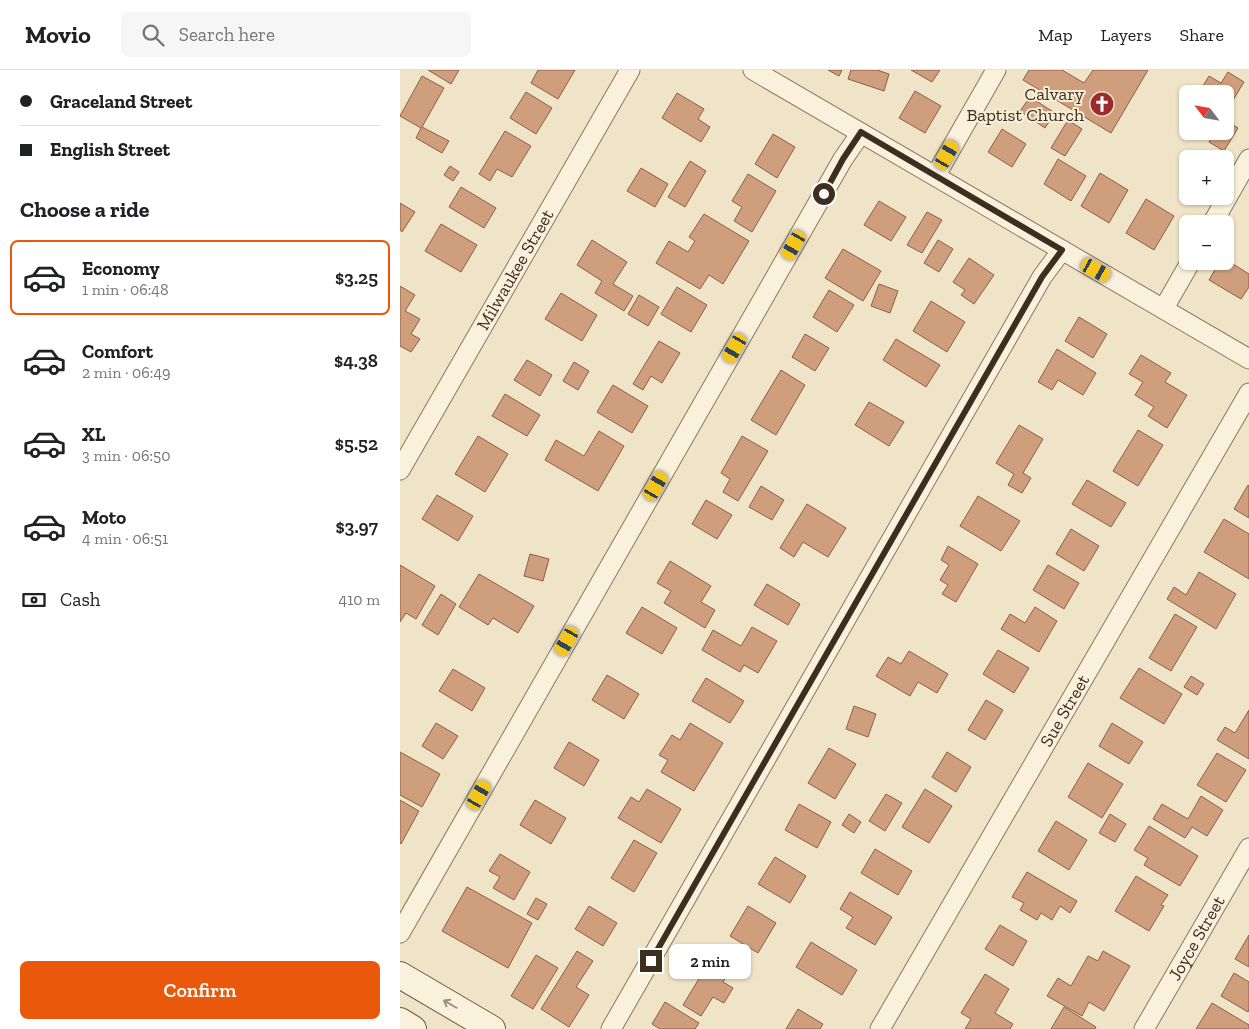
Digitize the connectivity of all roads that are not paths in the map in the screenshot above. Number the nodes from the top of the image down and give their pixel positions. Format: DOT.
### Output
graph roads {
  1 [pos="630,70"];
  2 [pos="753,70"];
  3 [pos="996,70"];
  4 [pos="861,132"];
  5 [pos="1249,159"];
  6 [pos="936,176"];
  7 [pos="1217,215"];
  8 [pos="1062,250"];
  9 [pos="1186,270"];
  10 [pos="1164,308"];
  11 [pos="1249,359"];
  12 [pos="1249,393"];
  13 [pos="400,470"];
  14 [pos="1249,848"];
  15 [pos="400,933"];
  16 [pos="400,975"];
  17 [pos="400,1021"];
  18 [pos="413,1029"];
  19 [pos="492,1029"];
  20 [pos="612,1029"];
  21 [pos="880,1029"];
  22 [pos="1144,1029"];
  1 -- 13 [label="street, Milwaukee Street"];
  2 -- 4 [label="street"];
  3 -- 6 [label="street"];
  4 -- 6 [label="street"];
  4 -- 15 [label="street"];
  5 -- 7 [label="street"];
  6 -- 8 [label="street"];
  8 -- 10 [label="street"];
  8 -- 20 [label="street"];
  9 -- 10 [label="street"];
  10 -- 11 [label="street"];
  12 -- 21 [label="street, Sue Street"];
  14 -- 22 [label="street, Joyce Street"];
  19 -- 16 [label="main road, one-way"];
  17 -- 18 [label="main road"];
}
